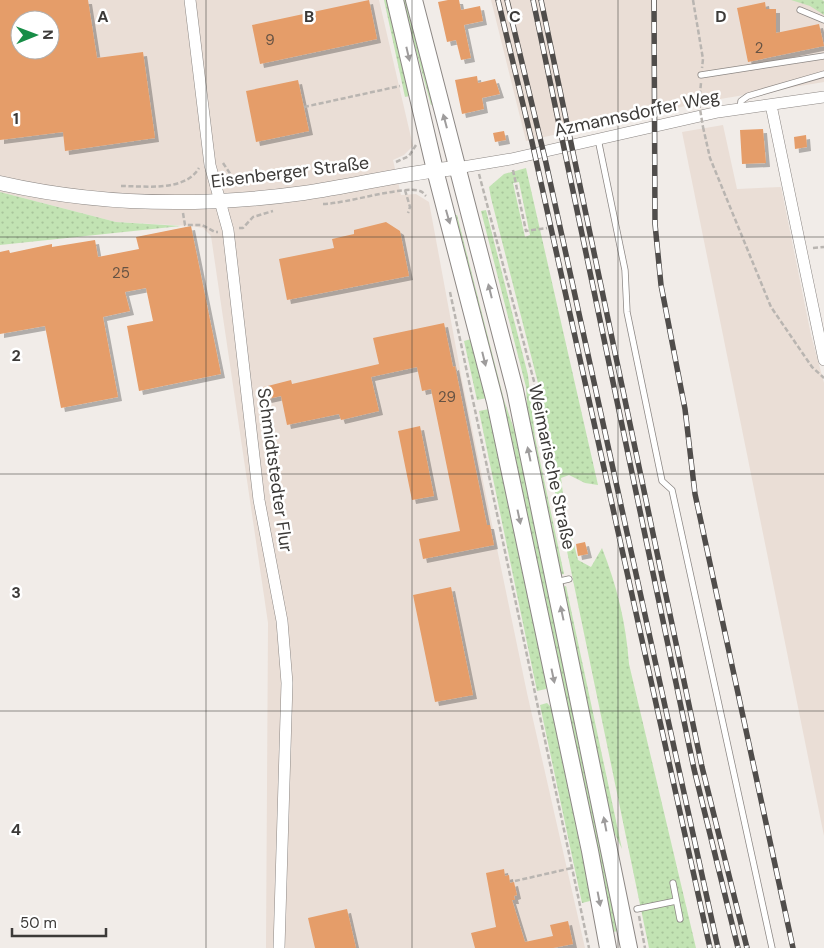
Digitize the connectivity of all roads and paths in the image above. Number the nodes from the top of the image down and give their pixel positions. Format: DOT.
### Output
graph roads {
  1 [pos="190,0"];
  2 [pos="395,0"];
  3 [pos="414,0"];
  4 [pos="693,0"];
  5 [pos="800,10"];
  6 [pos="824,20"];
  7 [pos="824,56"];
  8 [pos="824,74"];
  9 [pos="701,75"];
  10 [pos="400,86"];
  11 [pos="824,97"];
  12 [pos="771,105"];
  13 [pos="304,107"];
  14 [pos="740,109"];
  15 [pos="598,139"];
  16 [pos="416,144"];
  17 [pos="511,159"];
  18 [pos="389,164"];
  19 [pos="210,165"];
  20 [pos="476,165"];
  21 [pos="457,168"];
  22 [pos="429,171"];
  23 [pos="0,183"];
  24 [pos="254,185"];
  25 [pos="116,186"];
  26 [pos="405,190"];
  27 [pos="220,201"];
  28 [pos="487,203"];
  29 [pos="322,204"];
  30 [pos="279,210"];
  31 [pos="408,213"];
  32 [pos="184,224"];
  33 [pos="547,228"];
  34 [pos="228,230"];
  35 [pos="449,284"];
  36 [pos="824,360"];
  37 [pos="824,378"];
  38 [pos="572,868"];
  39 [pos="515,881"];
  40 [pos="673,883"];
  41 [pos="676,901"];
  42 [pos="637,909"];
  43 [pos="680,919"];
  44 [pos="641,930"];
  45 [pos="279,948"];
  46 [pos="589,948"];
  47 [pos="608,948"];
  48 [pos="629,948"];
  49 [pos="645,948"];
  50 [pos="772,948"];
  1 -- 19 [label="street, Schmidtstedter Flur"];
  2 -- 22 [label="main road, one-way"];
  21 -- 3 [label="main road, Weimarische Straße, one-way"];
  4 -- 9 [label="path"];
  5 -- 6 [label="lane"];
  7 -- 9 [label="lane"];
  8 -- 14 [label="lane"];
  9 -- 37 [label="path, bridge"];
  10 -- 13 [label="path"];
  11 -- 12 [label="street, Azmannsdorfer Weg"];
  12 -- 14 [label="street, Azmannsdorfer Weg"];
  12 -- 36 [label="street"];
  14 -- 15 [label="street, Azmannsdorfer Weg"];
  15 -- 17 [label="street, Azmannsdorfer Weg"];
  15 -- 50 [label="lane"];
  16 -- 18 [label="path"];
  17 -- 20 [label="street, Azmannsdorfer Weg"];
  17 -- 33 [label="path"];
  19 -- 24 [label="path"];
  19 -- 25 [label="path"];
  19 -- 27 [label="street, Schmidtstedter Flur"];
  20 -- 21 [label="street, Azmannsdorfer Weg"];
  20 -- 28 [label="path"];
  21 -- 22 [label="street, Eisenberger Straße"];
  48 -- 21 [label="main road, Weimarische Straße, one-way"];
  22 -- 26 [label="path"];
  22 -- 27 [label="street, Eisenberger Straße"];
  22 -- 47 [label="main road, one-way"];
  23 -- 27 [label="street, Eisenberger Straße"];
  26 -- 29 [label="path"];
  26 -- 31 [label="path"];
  27 -- 34 [label="street, Schmidtstedter Flur"];
  30 -- 34 [label="path"];
  32 -- 34 [label="path"];
  34 -- 45 [label="street, Schmidtstedter Flur"];
  35 -- 38 [label="path"];
  38 -- 39 [label="path"];
  38 -- 46 [label="path"];
  40 -- 41 [label="lane"];
  41 -- 42 [label="lane"];
  41 -- 43 [label="lane"];
  44 -- 49 [label="path"];
}
